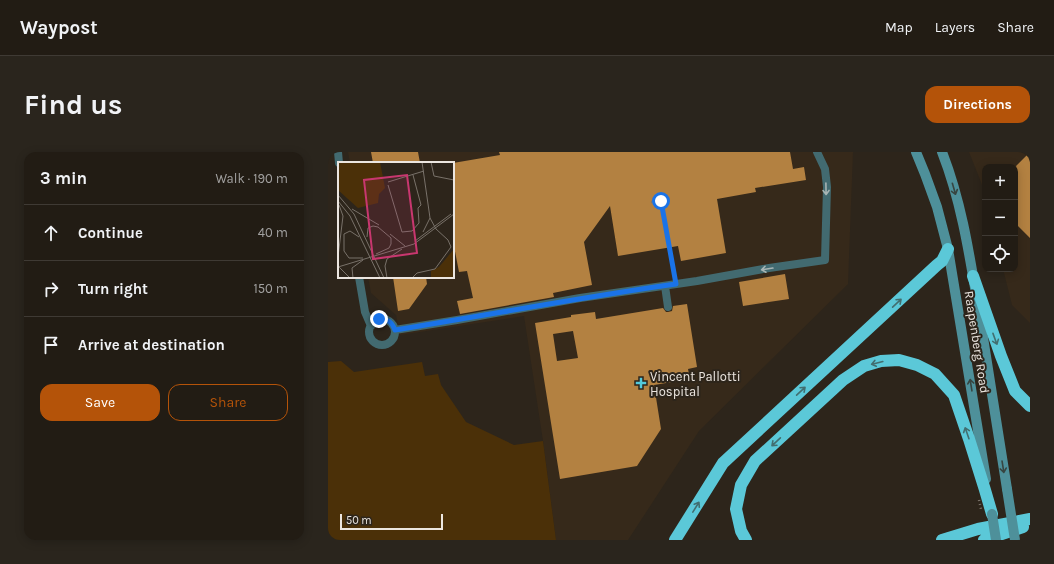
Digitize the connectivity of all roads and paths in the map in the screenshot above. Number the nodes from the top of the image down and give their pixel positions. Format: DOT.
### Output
graph roads {
  1 [pos="338,152"];
  2 [pos="817,152"];
  3 [pos="942,152"];
  4 [pos="916,155"];
  5 [pos="340,162"];
  6 [pos="651,202"];
  7 [pos="948,249"];
  8 [pos="973,276"];
  9 [pos="360,278"];
  10 [pos="676,284"];
  11 [pos="665,286"];
  12 [pos="668,308"];
  13 [pos="371,326"];
  14 [pos="395,330"];
  15 [pos="1030,406"];
  16 [pos="988,495"];
  17 [pos="992,514"];
  18 [pos="1030,519"];
  19 [pos="1030,525"];
  20 [pos="675,540"];
  21 [pos="746,540"];
  22 [pos="942,540"];
  23 [pos="984,540"];
  24 [pos="996,540"];
  25 [pos="1015,540"];
  1 -- 5 [label="lane"];
  2 -- 10 [label="lane, one-way"];
  3 -- 8 [label="main road, Raapenberg Road, one-way"];
  4 -- 7 [label="main road, Raapenberg Road"];
  6 -- 10 [label="path"];
  16 -- 7 [label="main road, Raapenberg Road, one-way"];
  20 -- 7 [label="highway, one-way"];
  8 -- 15 [label="highway, one-way"];
  8 -- 25 [label="main road, Raapenberg Road, one-way, bridge"];
  9 -- 13 [label="lane"];
  10 -- 11 [label="lane"];
  11 -- 12 [label="lane"];
  11 -- 14 [label="lane"];
  13 -- 14 [label="lane"];
  13 -- 14 [label="lane"];
  16 -- 17 [label="highway"];
  16 -- 21 [label="highway, one-way"];
  17 -- 24 [label="main road, bridge"];
  18 -- 22 [label="highway"];
  19 -- 23 [label="highway"];
}
